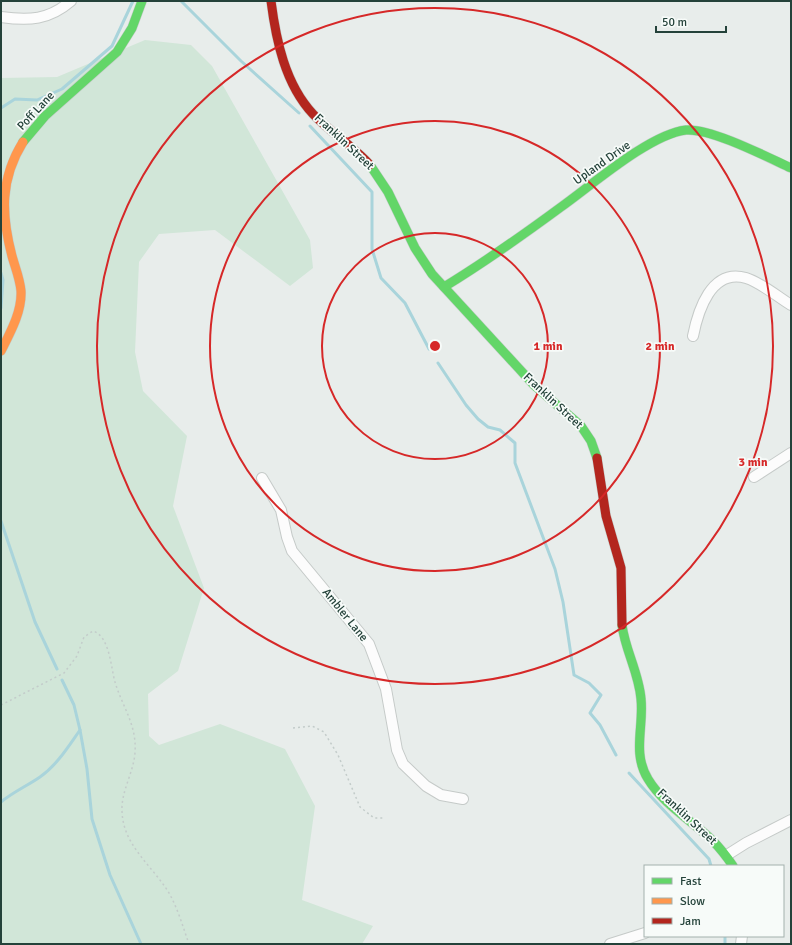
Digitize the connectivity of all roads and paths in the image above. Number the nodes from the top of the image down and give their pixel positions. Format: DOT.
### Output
graph roads {
  1 [pos="71,1"];
  2 [pos="142,1"];
  3 [pos="271,1"];
  4 [pos="1,17"];
  5 [pos="791,168"];
  6 [pos="444,287"];
  7 [pos="791,305"];
  8 [pos="693,336"];
  9 [pos="1,351"];
  10 [pos="791,454"];
  11 [pos="754,476"];
  12 [pos="262,478"];
  13 [pos="1,705"];
  14 [pos="293,728"];
  15 [pos="463,799"];
  16 [pos="383,818"];
  17 [pos="791,820"];
  18 [pos="727,855"];
  19 [pos="732,865"];
  20 [pos="644,933"];
  21 [pos="190,944"];
  22 [pos="610,944"];
  1 -- 4 [label="street"];
  2 -- 9 [label="street, Poff Lane"];
  3 -- 6 [label="street, Franklin Street"];
  5 -- 6 [label="street, Upland Drive"];
  6 -- 18 [label="street, Franklin Street"];
  7 -- 8 [label="street"];
  10 -- 11 [label="street"];
  12 -- 15 [label="street, Ambler Lane"];
  13 -- 21 [label="path"];
  14 -- 16 [label="path"];
  17 -- 18 [label="street"];
  18 -- 19 [label="street, Franklin Street"];
  20 -- 22 [label="street"];
}
